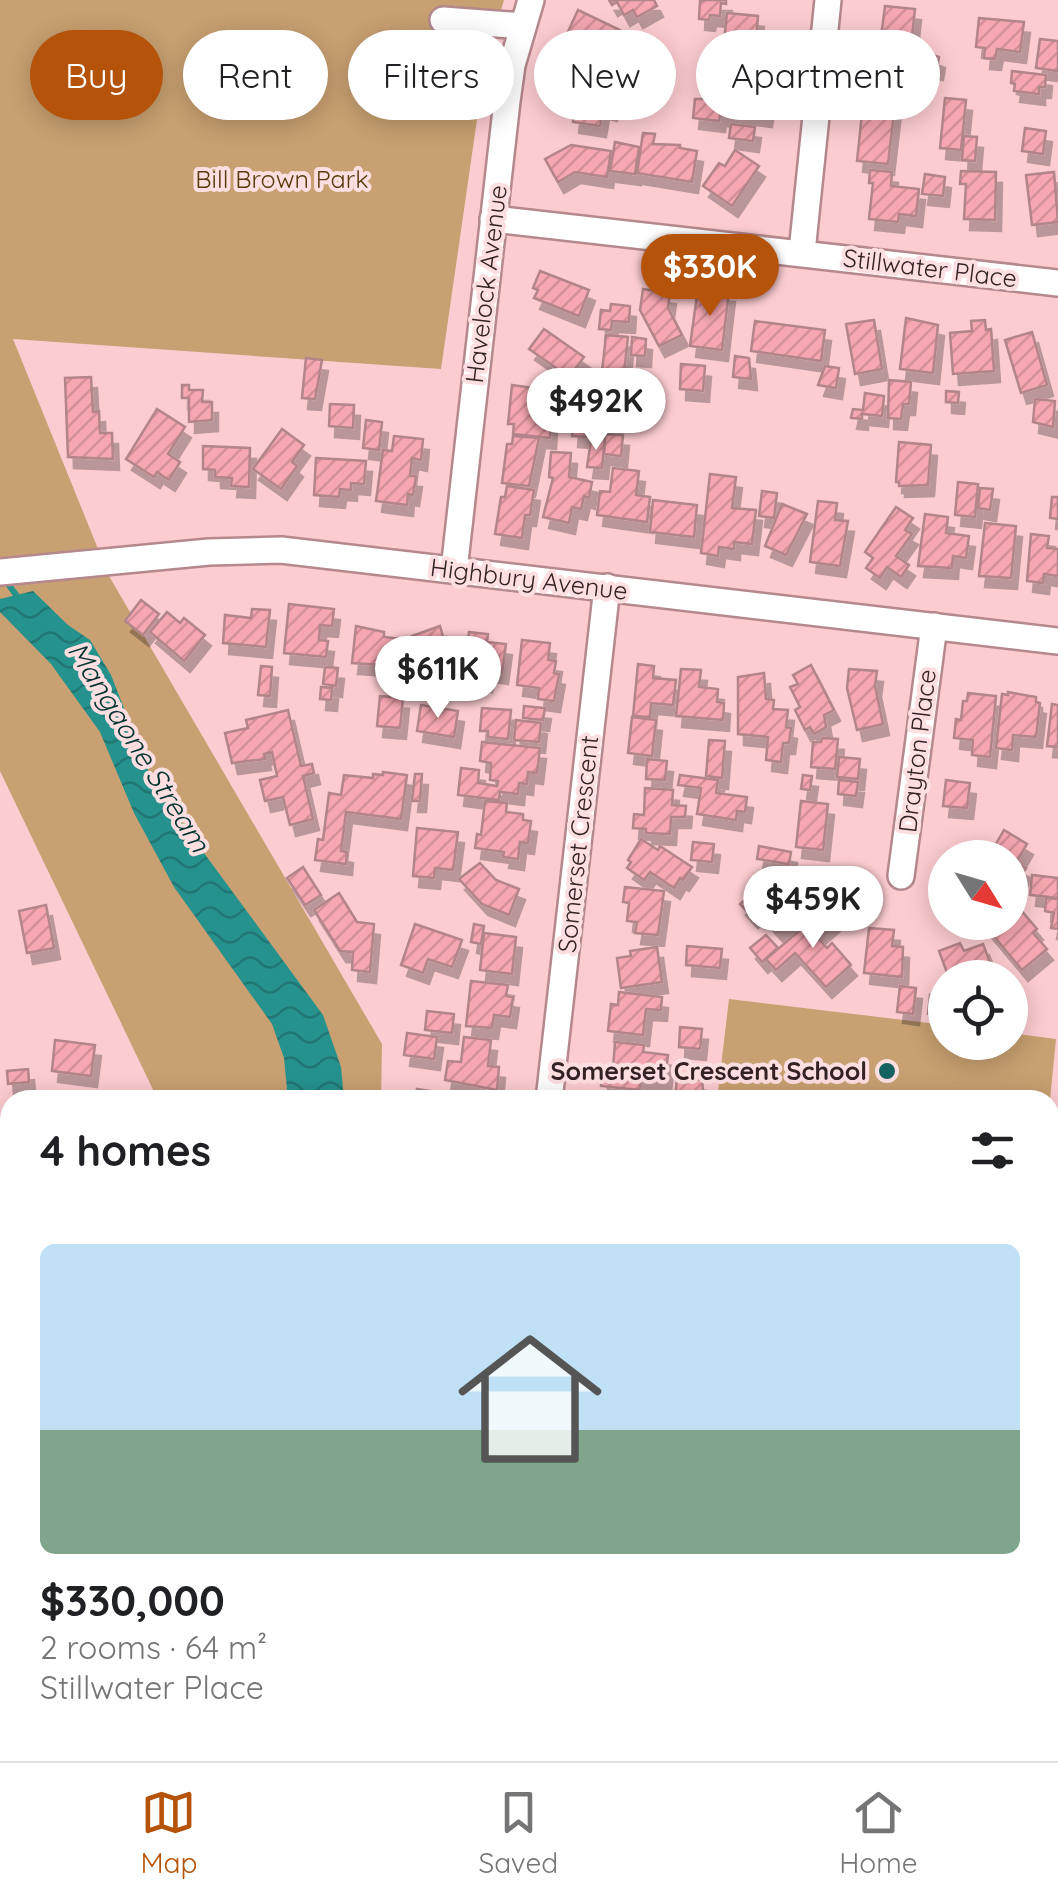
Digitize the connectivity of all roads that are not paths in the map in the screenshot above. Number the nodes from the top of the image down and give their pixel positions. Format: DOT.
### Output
graph roads {
  1 [pos="532,0"];
  2 [pos="828,0"];
  3 [pos="443,20"];
  4 [pos="522,26"];
  5 [pos="493,220"];
  6 [pos="802,252"];
  7 [pos="1058,283"];
  8 [pos="454,570"];
  9 [pos="0,572"];
  10 [pos="606,587"];
  11 [pos="934,626"];
  12 [pos="1058,640"];
  13 [pos="901,876"];
  14 [pos="550,1090"];
  1 -- 4 [label="street, Havelock Avenue"];
  2 -- 6 [label="street"];
  3 -- 4 [label="street"];
  4 -- 5 [label="street, Havelock Avenue"];
  5 -- 6 [label="street, Stillwater Place"];
  5 -- 8 [label="street, Havelock Avenue"];
  6 -- 7 [label="street, Stillwater Place"];
  8 -- 9 [label="street, Highbury Avenue"];
  8 -- 10 [label="street, Highbury Avenue"];
  10 -- 11 [label="street, Highbury Avenue"];
  10 -- 14 [label="street, Somerset Crescent"];
  11 -- 12 [label="street, Highbury Avenue"];
  11 -- 13 [label="street, Drayton Place"];
}
